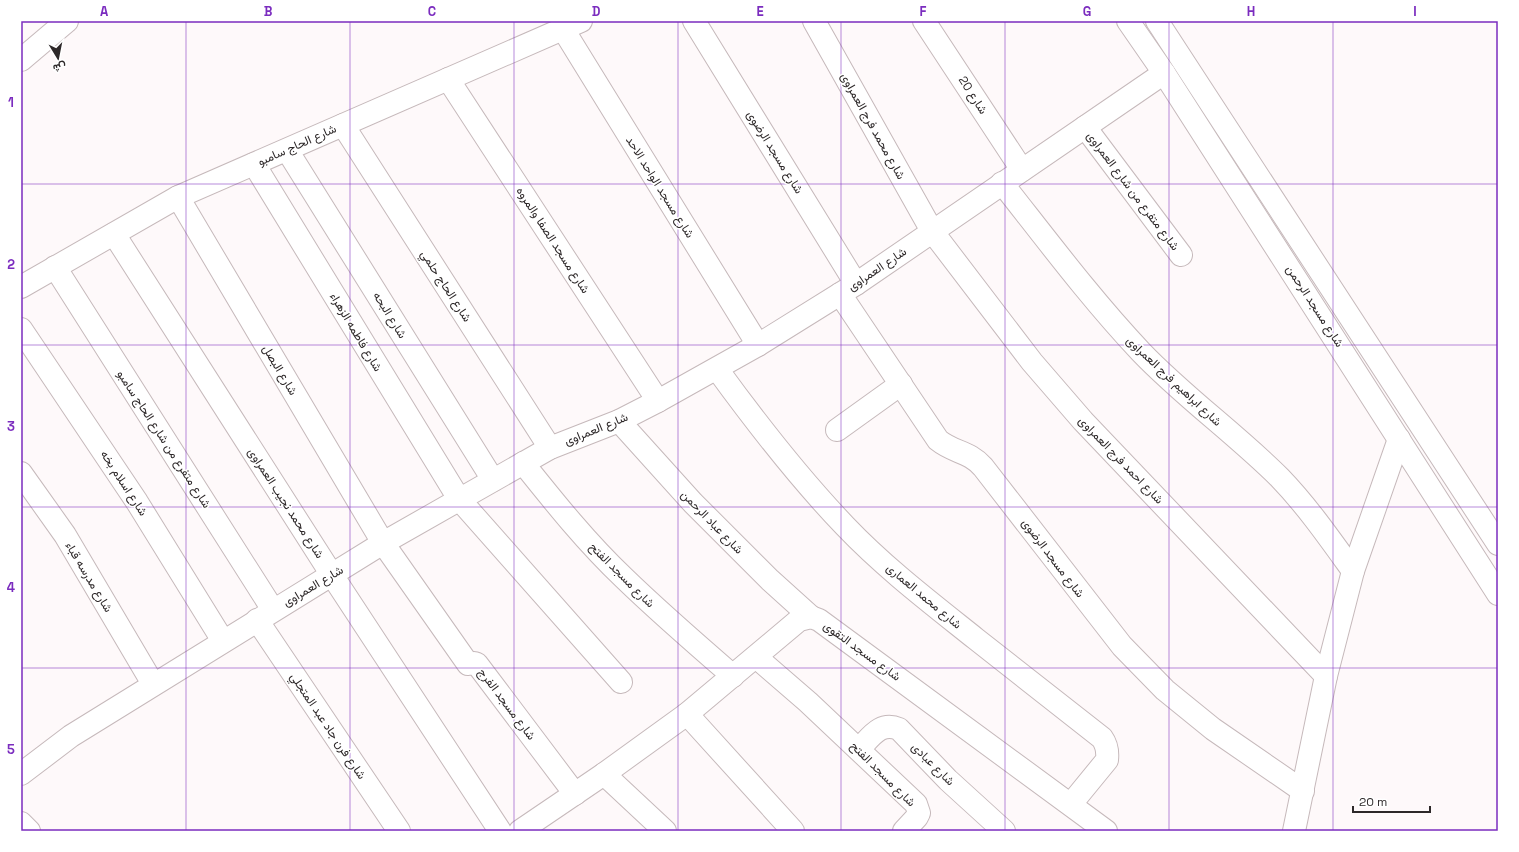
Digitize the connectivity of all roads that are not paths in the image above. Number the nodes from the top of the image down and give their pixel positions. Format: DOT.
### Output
graph roads {
  1 [pos="67,21"];
  2 [pos="694,21"];
  3 [pos="814,21"];
  4 [pos="924,21"];
  5 [pos="1128,21"];
  6 [pos="1157,21"];
  7 [pos="572,25"];
  8 [pos="21,60"];
  9 [pos="1164,73"];
  10 [pos="448,79"];
  11 [pos="343,125"];
  12 [pos="1085,127"];
  13 [pos="287,150"];
  14 [pos="254,164"];
  15 [pos="1022,170"];
  16 [pos="1002,184"];
  17 [pos="178,197"];
  18 [pos="932,231"];
  19 [pos="114,234"];
  20 [pos="1181,255"];
  21 [pos="55,267"];
  22 [pos="21,287"];
  23 [pos="848,289"];
  24 [pos="21,329"];
  25 [pos="758,345"];
  26 [pos="717,369"];
  27 [pos="901,384"];
  28 [pos="658,401"];
  29 [pos="619,421"];
  30 [pos="836,430"];
  31 [pos="1400,438"];
  32 [pos="550,448"];
  33 [pos="523,463"];
  34 [pos="21,473"];
  35 [pos="493,480"];
  36 [pos="459,499"];
  37 [pos="383,543"];
  38 [pos="1498,544"];
  39 [pos="1353,571"];
  40 [pos="332,574"];
  41 [pos="1498,594"];
  42 [pos="265,615"];
  43 [pos="811,617"];
  44 [pos="224,641"];
  45 [pos="756,657"];
  46 [pos="733,676"];
  47 [pos="1326,676"];
  48 [pos="622,682"];
  49 [pos="152,684"];
  50 [pos="687,714"];
  51 [pos="860,749"];
  52 [pos="21,774"];
  53 [pos="604,774"];
  54 [pos="1303,791"];
  55 [pos="575,794"];
  56 [pos="1071,804"];
  57 [pos="21,823"];
  58 [pos="29,831"];
  59 [pos="399,831"];
  60 [pos="500,831"];
  61 [pos="520,831"];
  62 [pos="665,831"];
  63 [pos="793,831"];
  64 [pos="904,831"];
  65 [pos="1004,831"];
  66 [pos="1106,831"];
  67 [pos="1294,831"];
  1 -- 8 [label="street"];
  2 -- 23 [label="street, شارع مسجد الرضوى"];
  3 -- 18 [label="street, شارع محمد فرج العمراوى"];
  4 -- 15 [label="street, شارع 20"];
  5 -- 9 [label="street, شارع مسجد الرحمن"];
  6 -- 38 [label="street, شارع مسجد الرحمن"];
  7 -- 10 [label="street, شارع الحاج سامبو"];
  7 -- 25 [label="street, شارع مسجد الواحد الاحد"];
  9 -- 12 [label="street, شارع العمراوى"];
  9 -- 31 [label="street, شارع مسجد الرحمن"];
  10 -- 11 [label="street, شارع الحاج سامبو"];
  10 -- 28 [label="street, شارع مسجد الصفا والمروه"];
  11 -- 13 [label="street, شارع الحاج سامبو"];
  11 -- 32 [label="street, شارع الحاج حلمي"];
  12 -- 15 [label="street, شارع العمراوى"];
  12 -- 20 [label="street, شارع متفرع من شارع العمراوى"];
  13 -- 14 [label="street, شارع الحاج سامبو"];
  13 -- 35 [label="street, شارع البحه"];
  14 -- 17 [label="street, شارع الحاج سامبو"];
  14 -- 36 [label="street, شارع فاطمه الزهراء"];
  15 -- 16 [label="street, شارع العمراوى"];
  16 -- 18 [label="street, شارع العمراوى"];
  16 -- 39 [label="street, شارع ابراهيم فرج العمراوى"];
  17 -- 19 [label="street, شارع الحاج سامبو"];
  17 -- 37 [label="street, شارع البصل"];
  18 -- 23 [label="street, شارع العمراوى"];
  18 -- 47 [label="street, شارع احمد فرج العمراوى"];
  19 -- 21 [label="street, شارع الحاج سامبو"];
  19 -- 40 [label="street, شارع محمد نجيب العمراوى"];
  21 -- 22 [label="street, شارع الحاج سامبو"];
  21 -- 42 [label="street, شارع متفرع من شارع الحاج سامبو"];
  23 -- 25 [label="street, شارع العمراوى"];
  23 -- 27 [label="street, شارع مسجد الرضوى"];
  24 -- 44 [label="street, شارع اسلام بخه"];
  25 -- 26 [label="street, شارع العمراوى"];
  26 -- 28 [label="street, شارع العمراوى"];
  26 -- 56 [label="street, شارع محمد العمارى"];
  27 -- 30 [label="street"];
  27 -- 54 [label="street, شارع مسجد الرضوى"];
  28 -- 29 [label="street, شارع العمراوى"];
  29 -- 32 [label="street, شارع العمراوى"];
  29 -- 43 [label="street, شارع عباد الرحمن"];
  31 -- 39 [label="street"];
  31 -- 41 [label="street, شارع مسجد الرحمن"];
  32 -- 33 [label="street, شارع العمراوى"];
  33 -- 35 [label="street, شارع العمراوى"];
  33 -- 46 [label="street, شارع مسجد الفتح"];
  34 -- 49 [label="street, شارع مدرسه قباء"];
  35 -- 36 [label="street, شارع العمراوى"];
  36 -- 37 [label="street, شارع العمراوى"];
  36 -- 48 [label="street, شارع فاطمه الزهراء"];
  37 -- 40 [label="street, شارع العمراوى"];
  37 -- 55 [label="street, شارع مسجد الفرج"];
  39 -- 47 [label="street"];
  40 -- 42 [label="street, شارع العمراوى"];
  40 -- 60 [label="street, شارع محمد نجيب العمراوى"];
  42 -- 44 [label="street, شارع العمراوى"];
  42 -- 59 [label="street, شارع فرن جاد عبد المتجلي"];
  43 -- 45 [label="street, شارع مسجد التقوى"];
  43 -- 56 [label="street, شارع مسجد التقوى"];
  44 -- 49 [label="street, شارع العمراوى"];
  45 -- 46 [label="street, شارع مسجد التقوى"];
  45 -- 51 [label="street, شارع مسجد الفتح"];
  46 -- 50 [label="street, شارع مسجد التقوى"];
  47 -- 54 [label="street"];
  49 -- 52 [label="street, شارع العمراوى"];
  50 -- 53 [label="street, شارع مسجد التقوى"];
  50 -- 63 [label="street"];
  51 -- 64 [label="street, شارع مسجد الفتح"];
  51 -- 65 [label="street, شارع عبادى"];
  53 -- 55 [label="street, شارع مسجد التقوى"];
  53 -- 62 [label="street"];
  54 -- 67 [label="street"];
  55 -- 61 [label="street, شارع مسجد التقوى"];
  56 -- 66 [label="street, شارع مسجد التقوى"];
  57 -- 58 [label="street"];
}
